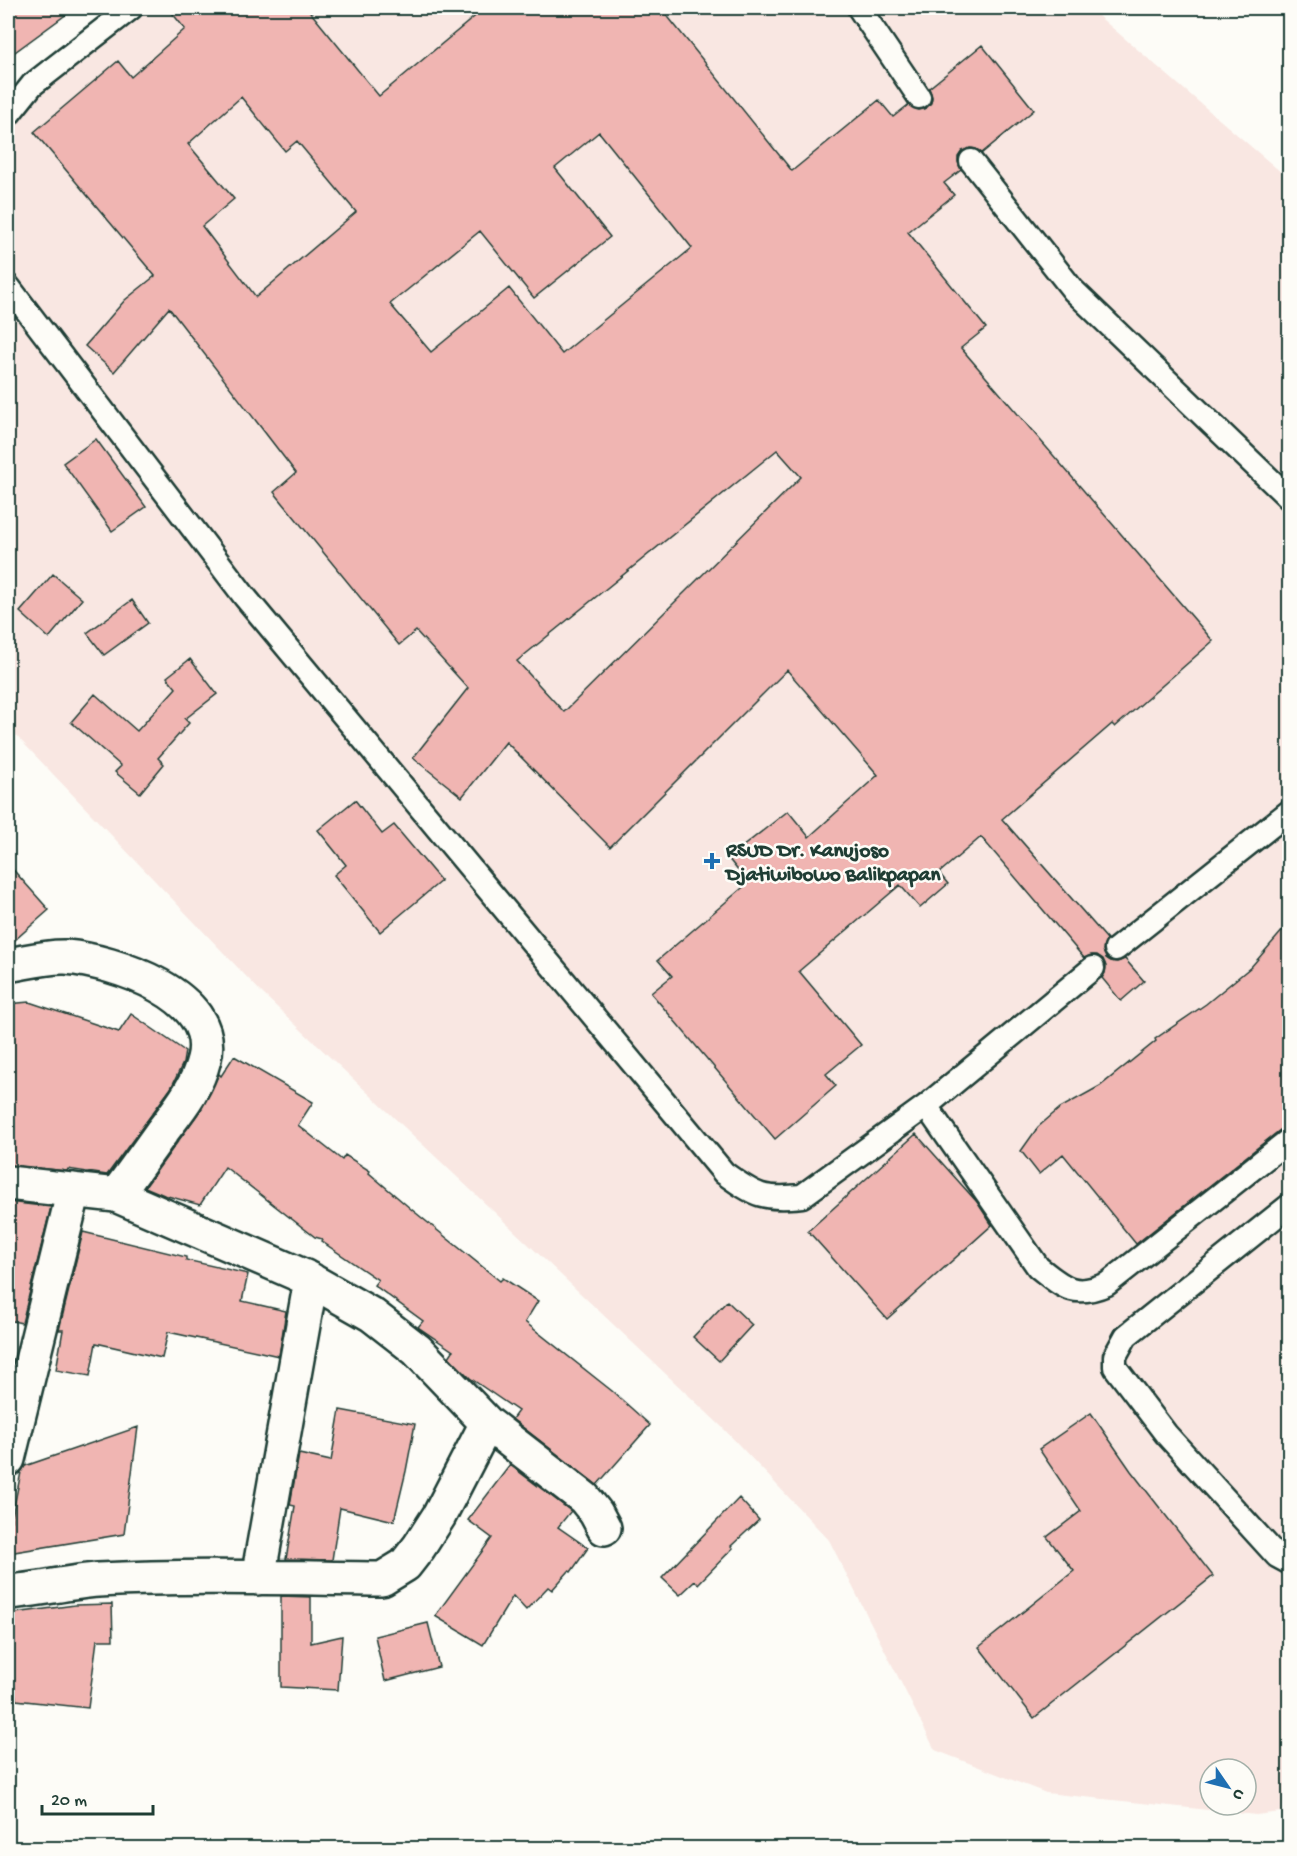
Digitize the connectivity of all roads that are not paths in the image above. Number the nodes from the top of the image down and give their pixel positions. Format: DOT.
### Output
graph roads {
  1 [pos="131,8"];
  2 [pos="859,8"];
  3 [pos="919,97"];
  4 [pos="8,115"];
  5 [pos="971,161"];
  6 [pos="8,286"];
  7 [pos="1290,499"];
  8 [pos="1290,811"];
  9 [pos="1116,949"];
  10 [pos="8,965"];
  11 [pos="1093,968"];
  12 [pos="926,1106"];
  13 [pos="1290,1139"];
  14 [pos="8,1183"];
  15 [pos="74,1190"];
  16 [pos="116,1196"];
  17 [pos="1290,1205"];
  18 [pos="311,1280"];
  19 [pos="487,1424"];
  20 [pos="8,1459"];
  21 [pos="604,1528"];
  22 [pos="1290,1563"];
  23 [pos="258,1578"];
  24 [pos="8,1592"];
  1 -- 4 [label="lane"];
  2 -- 3 [label="lane"];
  5 -- 7 [label="lane"];
  6 -- 12 [label="lane"];
  8 -- 9 [label="lane"];
  10 -- 16 [label="street"];
  11 -- 12 [label="lane"];
  12 -- 13 [label="lane"];
  14 -- 15 [label="street"];
  15 -- 16 [label="street"];
  15 -- 20 [label="street"];
  16 -- 18 [label="street"];
  17 -- 22 [label="lane"];
  18 -- 19 [label="street"];
  18 -- 23 [label="street"];
  19 -- 21 [label="street"];
  19 -- 23 [label="street"];
  23 -- 24 [label="street"];
}
